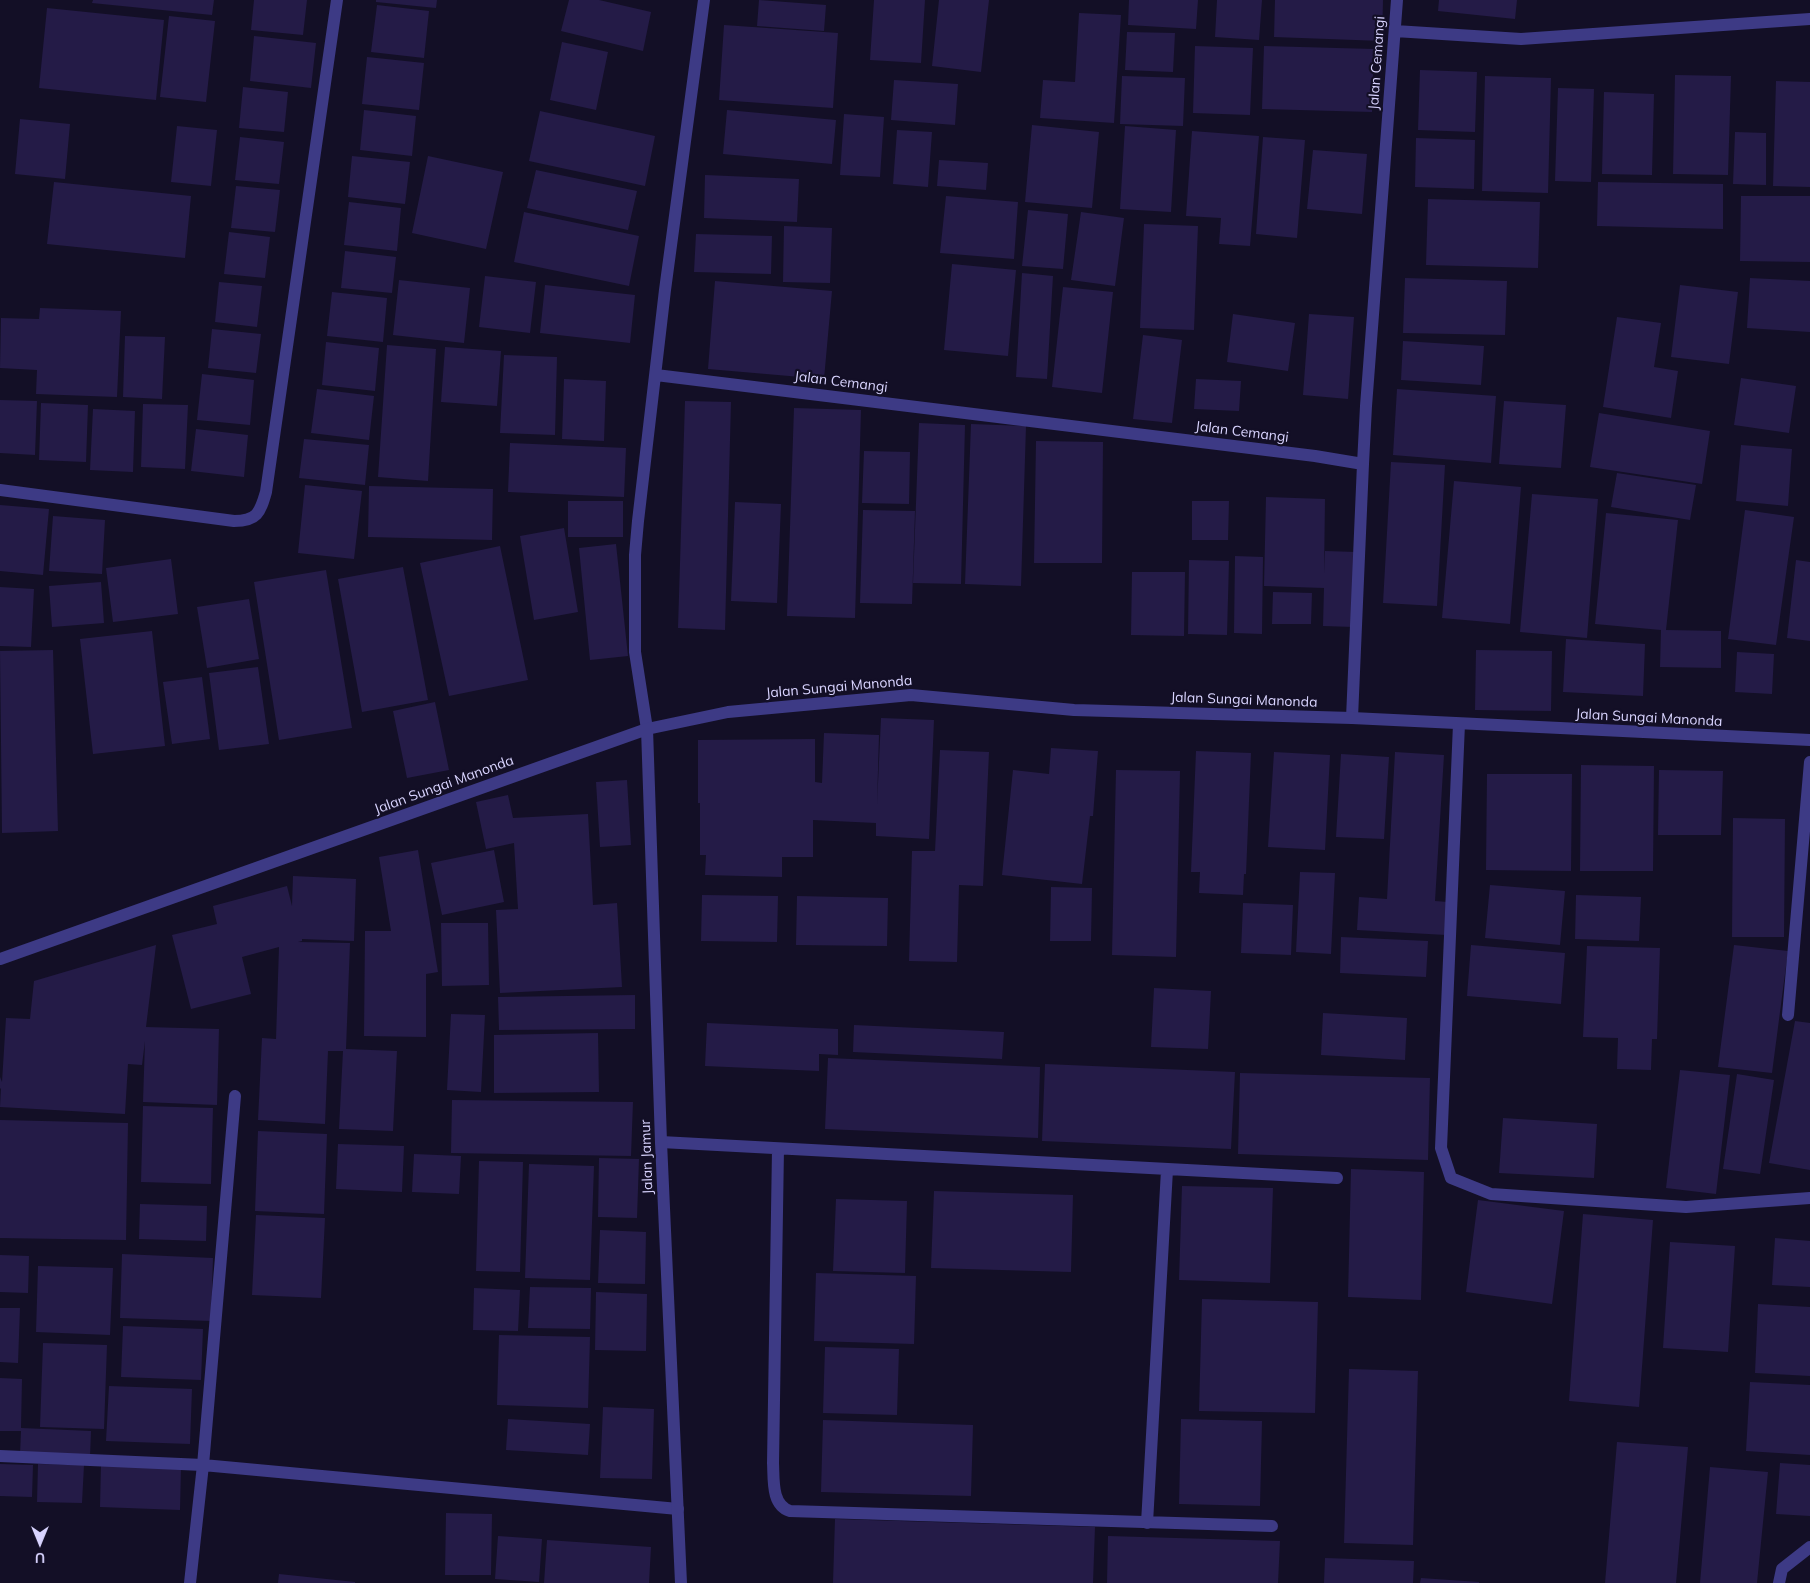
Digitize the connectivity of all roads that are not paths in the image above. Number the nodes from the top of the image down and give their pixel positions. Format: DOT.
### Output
graph roads {
  1 [pos="338,0"];
  2 [pos="704,0"];
  3 [pos="1397,0"];
  4 [pos="1810,19"];
  5 [pos="1395,32"];
  6 [pos="656,375"];
  7 [pos="1363,464"];
  8 [pos="0,490"];
  9 [pos="1352,718"];
  10 [pos="1459,724"];
  11 [pos="647,729"];
  12 [pos="1810,740"];
  13 [pos="1810,762"];
  14 [pos="0,959"];
  15 [pos="1788,1015"];
  16 [pos="235,1096"];
  17 [pos="661,1142"];
  18 [pos="778,1149"];
  19 [pos="1168,1170"];
  20 [pos="1337,1178"];
  21 [pos="1810,1198"];
  22 [pos="0,1456"];
  23 [pos="203,1465"];
  24 [pos="678,1509"];
  25 [pos="1147,1523"];
  26 [pos="1272,1526"];
  27 [pos="1810,1547"];
  28 [pos="190,1583"];
  29 [pos="681,1583"];
  30 [pos="1779,1583"];
  1 -- 8 [label="street"];
  2 -- 6 [label="street"];
  3 -- 5 [label="street, Jalan Cemangi"];
  4 -- 5 [label="street"];
  5 -- 7 [label="street, Jalan Cemangi"];
  6 -- 7 [label="street, Jalan Cemangi"];
  6 -- 11 [label="street"];
  7 -- 9 [label="street"];
  9 -- 10 [label="street, Jalan Sungai Manonda"];
  9 -- 11 [label="street, Jalan Sungai Manonda"];
  10 -- 12 [label="street, Jalan Sungai Manonda"];
  10 -- 21 [label="street"];
  11 -- 14 [label="street, Jalan Sungai Manonda"];
  11 -- 17 [label="street, Jalan Jamur"];
  13 -- 15 [label="street"];
  16 -- 23 [label="street"];
  17 -- 18 [label="street"];
  17 -- 24 [label="street, Jalan Jamur"];
  18 -- 19 [label="street"];
  18 -- 25 [label="street"];
  19 -- 20 [label="street"];
  19 -- 25 [label="street"];
  22 -- 23 [label="street"];
  23 -- 24 [label="street"];
  23 -- 28 [label="street"];
  24 -- 29 [label="street, Jalan Jamur"];
  25 -- 26 [label="street"];
  27 -- 30 [label="street"];
}
